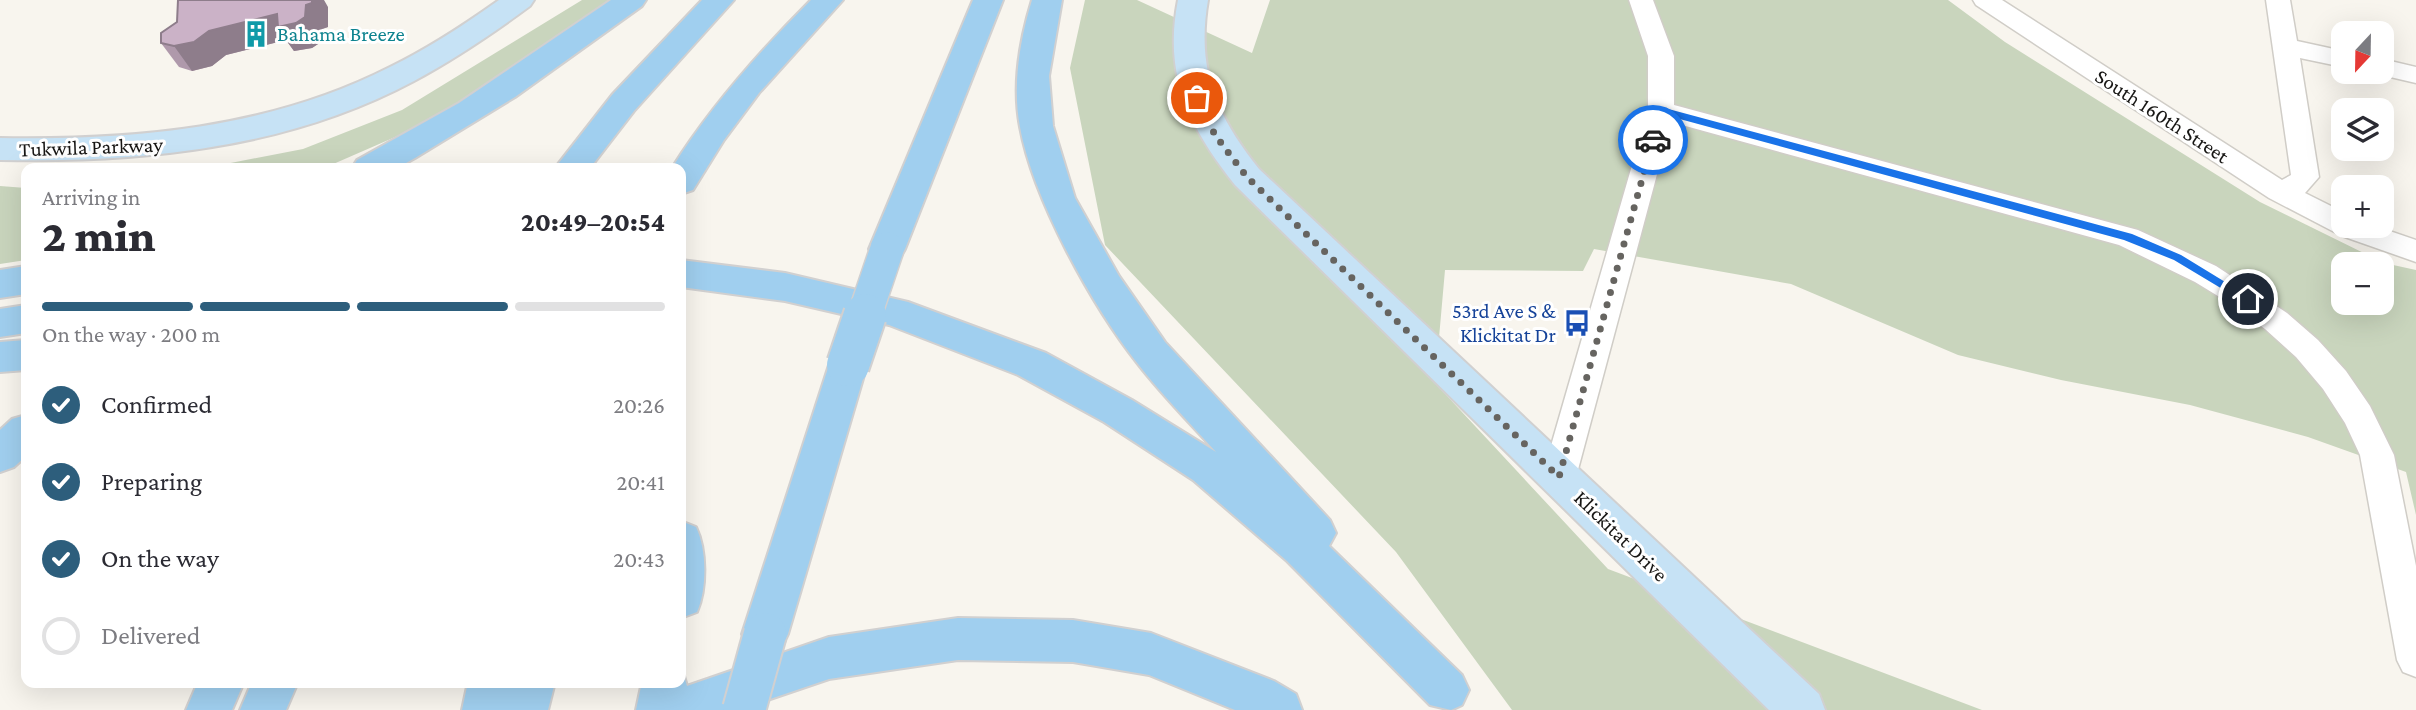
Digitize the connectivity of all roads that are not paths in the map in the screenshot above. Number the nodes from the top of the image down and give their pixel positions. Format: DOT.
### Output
graph roads {
  1 [pos="519,0"];
  2 [pos="631,0"];
  3 [pos="652,0"];
  4 [pos="719,0"];
  5 [pos="793,0"];
  6 [pos="828,0"];
  7 [pos="988,0"];
  8 [pos="1047,0"];
  9 [pos="1193,0"];
  10 [pos="1641,0"];
  11 [pos="1985,0"];
  12 [pos="2278,0"];
  13 [pos="2287,47"];
  14 [pos="2331,56"];
  15 [pos="2394,70"];
  16 [pos="2416,75"];
  17 [pos="1661,110"];
  18 [pos="0,149"];
  19 [pos="379,163"];
  20 [pos="433,163"];
  21 [pos="576,163"];
  22 [pos="664,163"];
  23 [pos="686,174"];
  24 [pos="2279,191"];
  25 [pos="2416,251"];
  26 [pos="686,275"];
  27 [pos="21,281"];
  28 [pos="0,284"];
  29 [pos="21,320"];
  30 [pos="0,325"];
  31 [pos="21,327"];
  32 [pos="21,355"];
  33 [pos="0,357"];
  34 [pos="21,435"];
  35 [pos="0,455"];
  36 [pos="1559,477"];
  37 [pos="2416,660"];
  38 [pos="218,688"];
  39 [pos="272,688"];
  40 [pos="490,688"];
  41 [pos="530,688"];
  42 [pos="664,688"];
  43 [pos="1453,700"];
  44 [pos="209,710"];
  45 [pos="263,710"];
  46 [pos="485,710"];
  47 [pos="525,710"];
  48 [pos="659,710"];
  49 [pos="690,710"];
  50 [pos="744,710"];
  51 [pos="1279,710"];
  52 [pos="1802,710"];
  1 -- 18 [label="main road, Tukwila Parkway"];
  2 -- 19 [label="highway"];
  3 -- 20 [label="highway"];
  4 -- 21 [label="highway"];
  5 -- 22 [label="highway"];
  6 -- 23 [label="highway"];
  7 -- 50 [label="highway, bridge"];
  8 -- 43 [label="highway"];
  9 -- 36 [label="main road, Klickitat Drive"];
  10 -- 17 [label="street"];
  11 -- 24 [label="street, South 160th Street"];
  12 -- 13 [label="street"];
  13 -- 14 [label="street"];
  13 -- 24 [label="street"];
  15 -- 16 [label="street"];
  17 -- 36 [label="street"];
  17 -- 37 [label="street"];
  24 -- 25 [label="street, South 160th Street"];
  26 -- 43 [label="highway"];
  27 -- 28 [label="highway"];
  29 -- 30 [label="highway"];
  30 -- 31 [label="highway"];
  32 -- 33 [label="highway"];
  34 -- 35 [label="highway"];
  36 -- 52 [label="main road, Klickitat Drive"];
  38 -- 44 [label="highway"];
  39 -- 45 [label="highway"];
  40 -- 46 [label="highway"];
  41 -- 47 [label="highway"];
  42 -- 48 [label="highway"];
  49 -- 51 [label="highway"];
}
